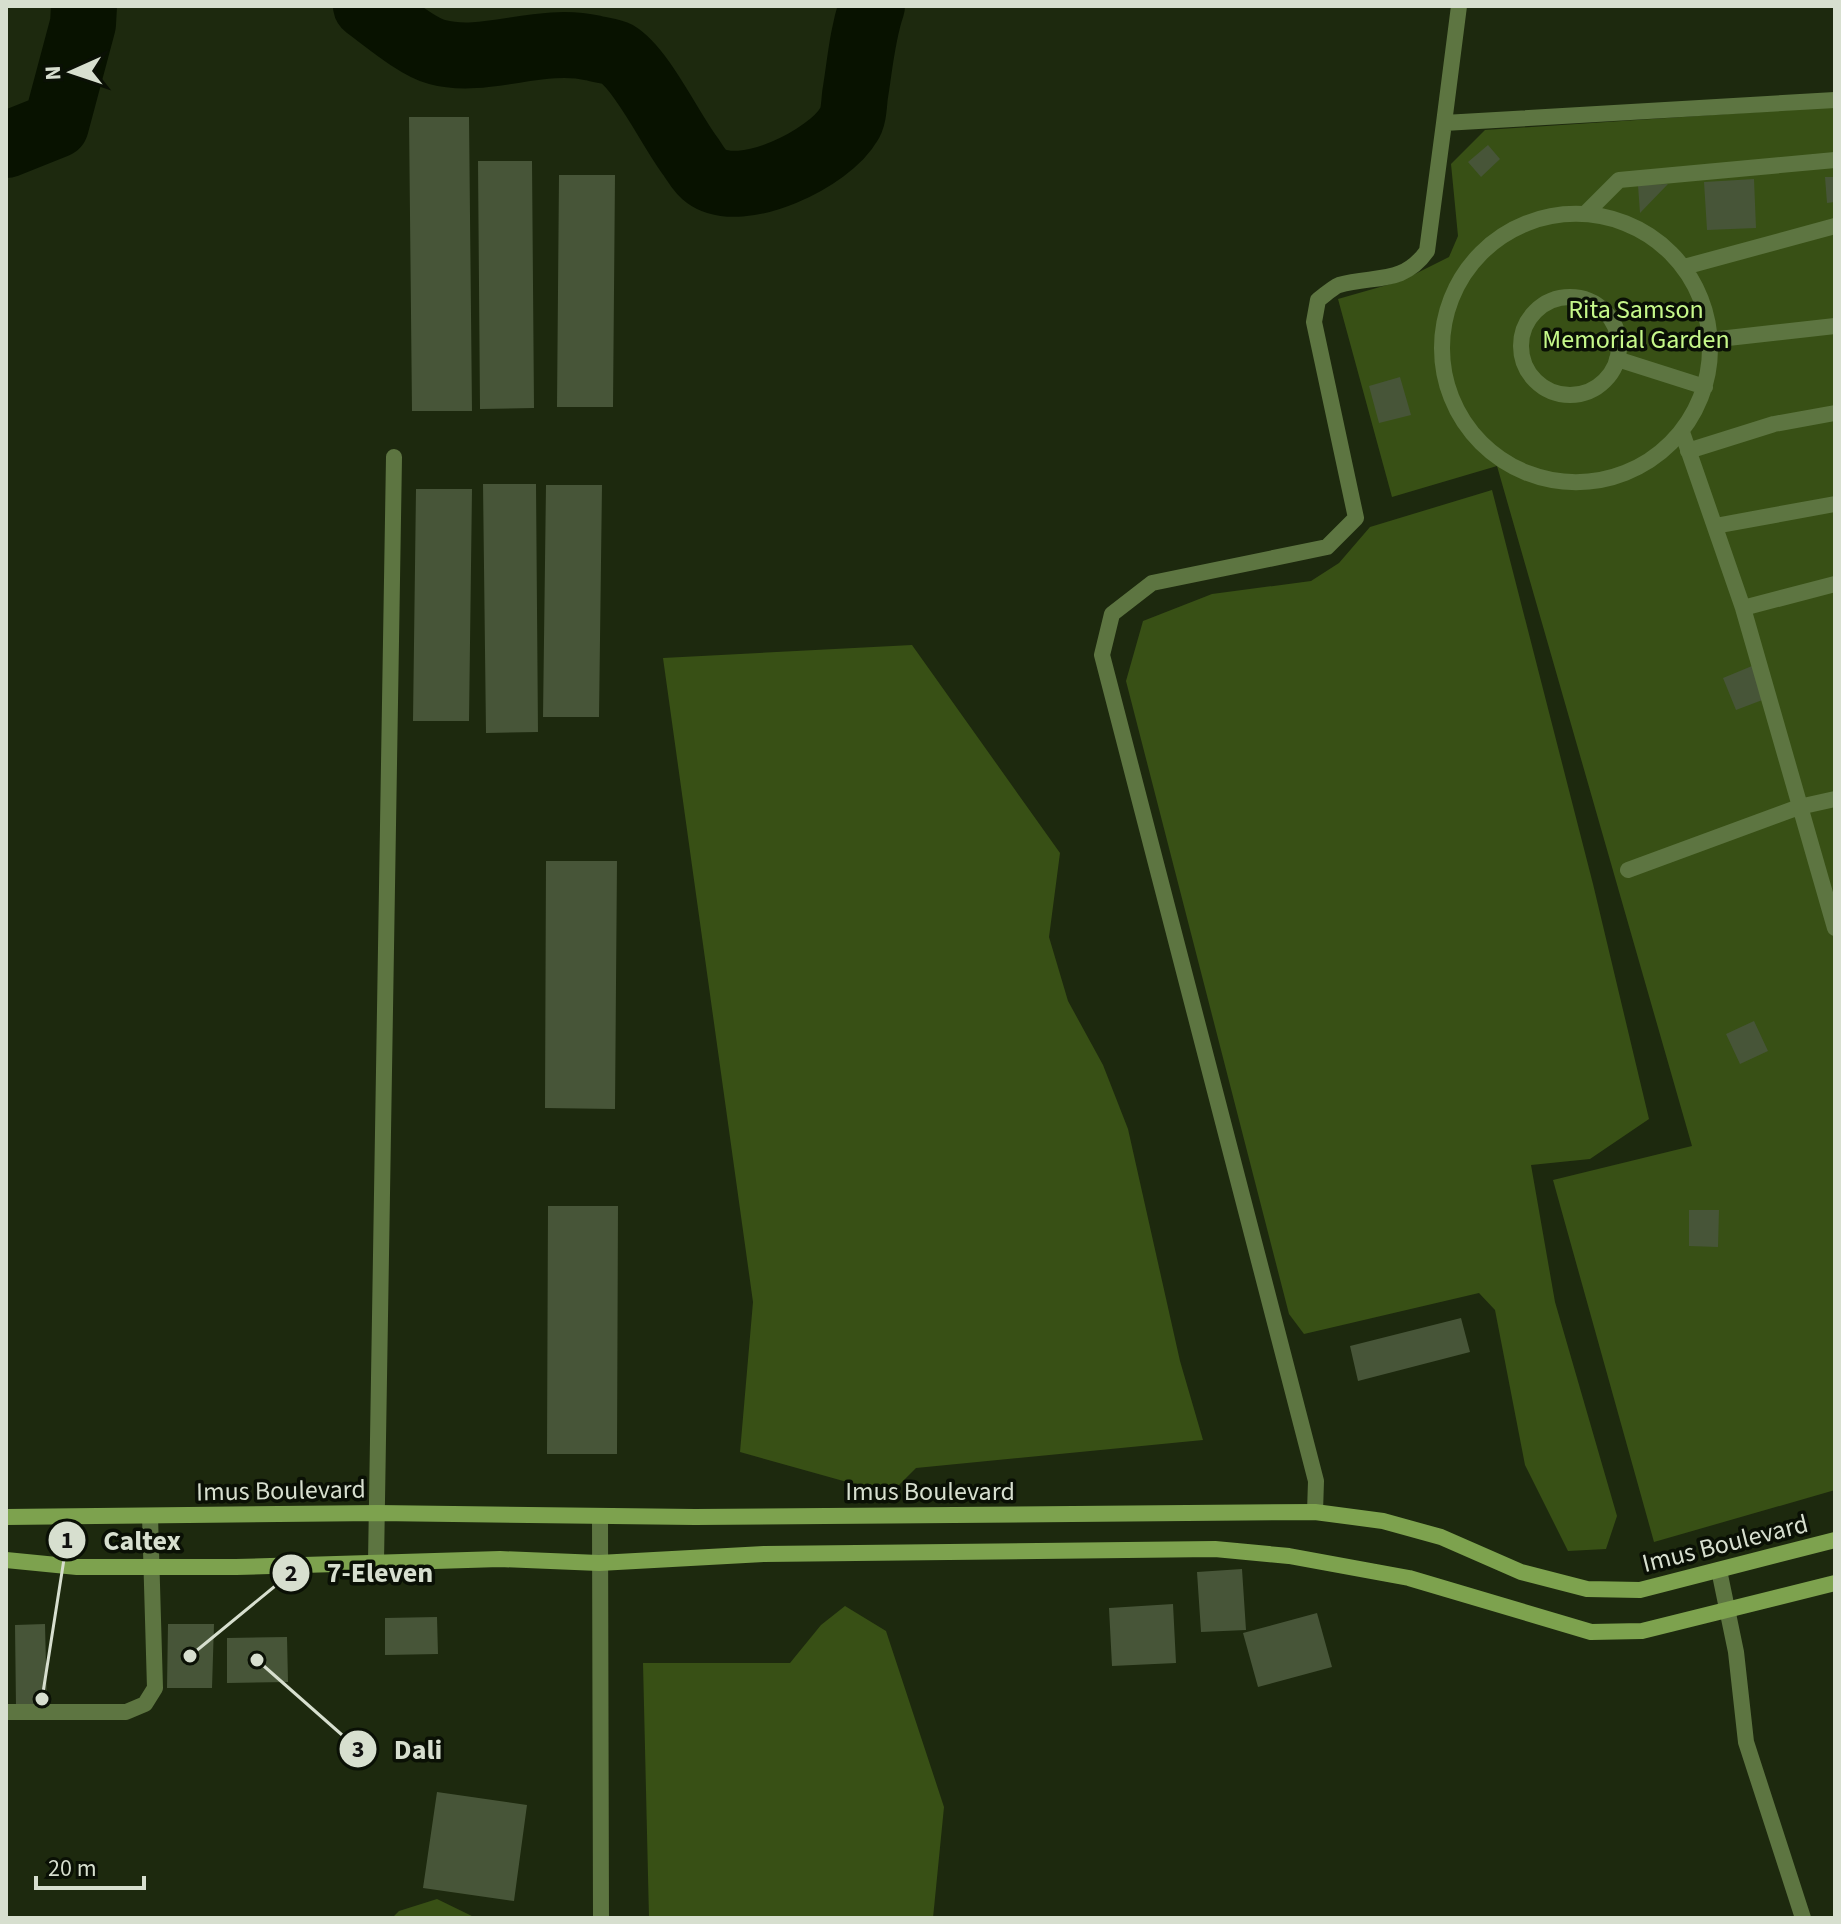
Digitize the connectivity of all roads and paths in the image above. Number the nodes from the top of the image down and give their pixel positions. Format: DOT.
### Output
graph roads {
  1 [pos="1459,6"];
  2 [pos="1835,100"];
  3 [pos="1444,123"];
  4 [pos="1835,160"];
  5 [pos="1587,212"];
  6 [pos="1835,226"];
  7 [pos="1684,267"];
  8 [pos="1835,326"];
  9 [pos="1710,340"];
  10 [pos="1617,359"];
  11 [pos="1705,387"];
  12 [pos="1835,413"];
  13 [pos="1682,432"];
  14 [pos="1688,451"];
  15 [pos="394,457"];
  16 [pos="1835,504"];
  17 [pos="1715,526"];
  18 [pos="1835,584"];
  19 [pos="1743,608"];
  20 [pos="1835,799"];
  21 [pos="1799,807"];
  22 [pos="1628,870"];
  23 [pos="1835,928"];
  24 [pos="1315,1512"];
  25 [pos="378,1513"];
  26 [pos="150,1516"];
  27 [pos="6,1517"];
  28 [pos="600,1517"];
  29 [pos="1835,1540"];
  30 [pos="6,1560"];
  31 [pos="376,1562"];
  32 [pos="599,1563"];
  33 [pos="152,1566"];
  34 [pos="1719,1570"];
  35 [pos="1835,1583"];
  36 [pos="1728,1611"];
  37 [pos="6,1712"];
  38 [pos="601,1918"];
  39 [pos="1803,1918"];
  1 -- 3 [label="street"];
  2 -- 3 [label="street"];
  3 -- 24 [label="street"];
  4 -- 5 [label="street"];
  5 -- 7 [label="street"];
  5 -- 13 [label="street"];
  6 -- 7 [label="street"];
  7 -- 9 [label="street"];
  8 -- 9 [label="street"];
  9 -- 11 [label="street"];
  10 -- 10 [label="street"];
  10 -- 11 [label="street"];
  11 -- 13 [label="street"];
  12 -- 14 [label="street"];
  13 -- 14 [label="street"];
  14 -- 17 [label="street"];
  15 -- 25 [label="street"];
  16 -- 17 [label="street"];
  17 -- 19 [label="street"];
  18 -- 19 [label="street"];
  19 -- 21 [label="street"];
  20 -- 21 [label="street"];
  21 -- 22 [label="street"];
  21 -- 23 [label="street"];
  24 -- 28 [label="main road, Imus Boulevard"];
  24 -- 34 [label="main road, Imus Boulevard"];
  25 -- 26 [label="main road, Imus Boulevard"];
  25 -- 28 [label="main road, Imus Boulevard"];
  25 -- 31 [label="street"];
  26 -- 27 [label="main road, Imus Boulevard"];
  26 -- 33 [label="street"];
  28 -- 32 [label="street"];
  29 -- 34 [label="main road, Imus Boulevard"];
  30 -- 33 [label="main road"];
  31 -- 32 [label="main road"];
  31 -- 33 [label="main road"];
  32 -- 36 [label="main road"];
  32 -- 38 [label="street"];
  33 -- 37 [label="street"];
  34 -- 36 [label="street"];
  35 -- 36 [label="main road"];
  36 -- 39 [label="street"];
}
